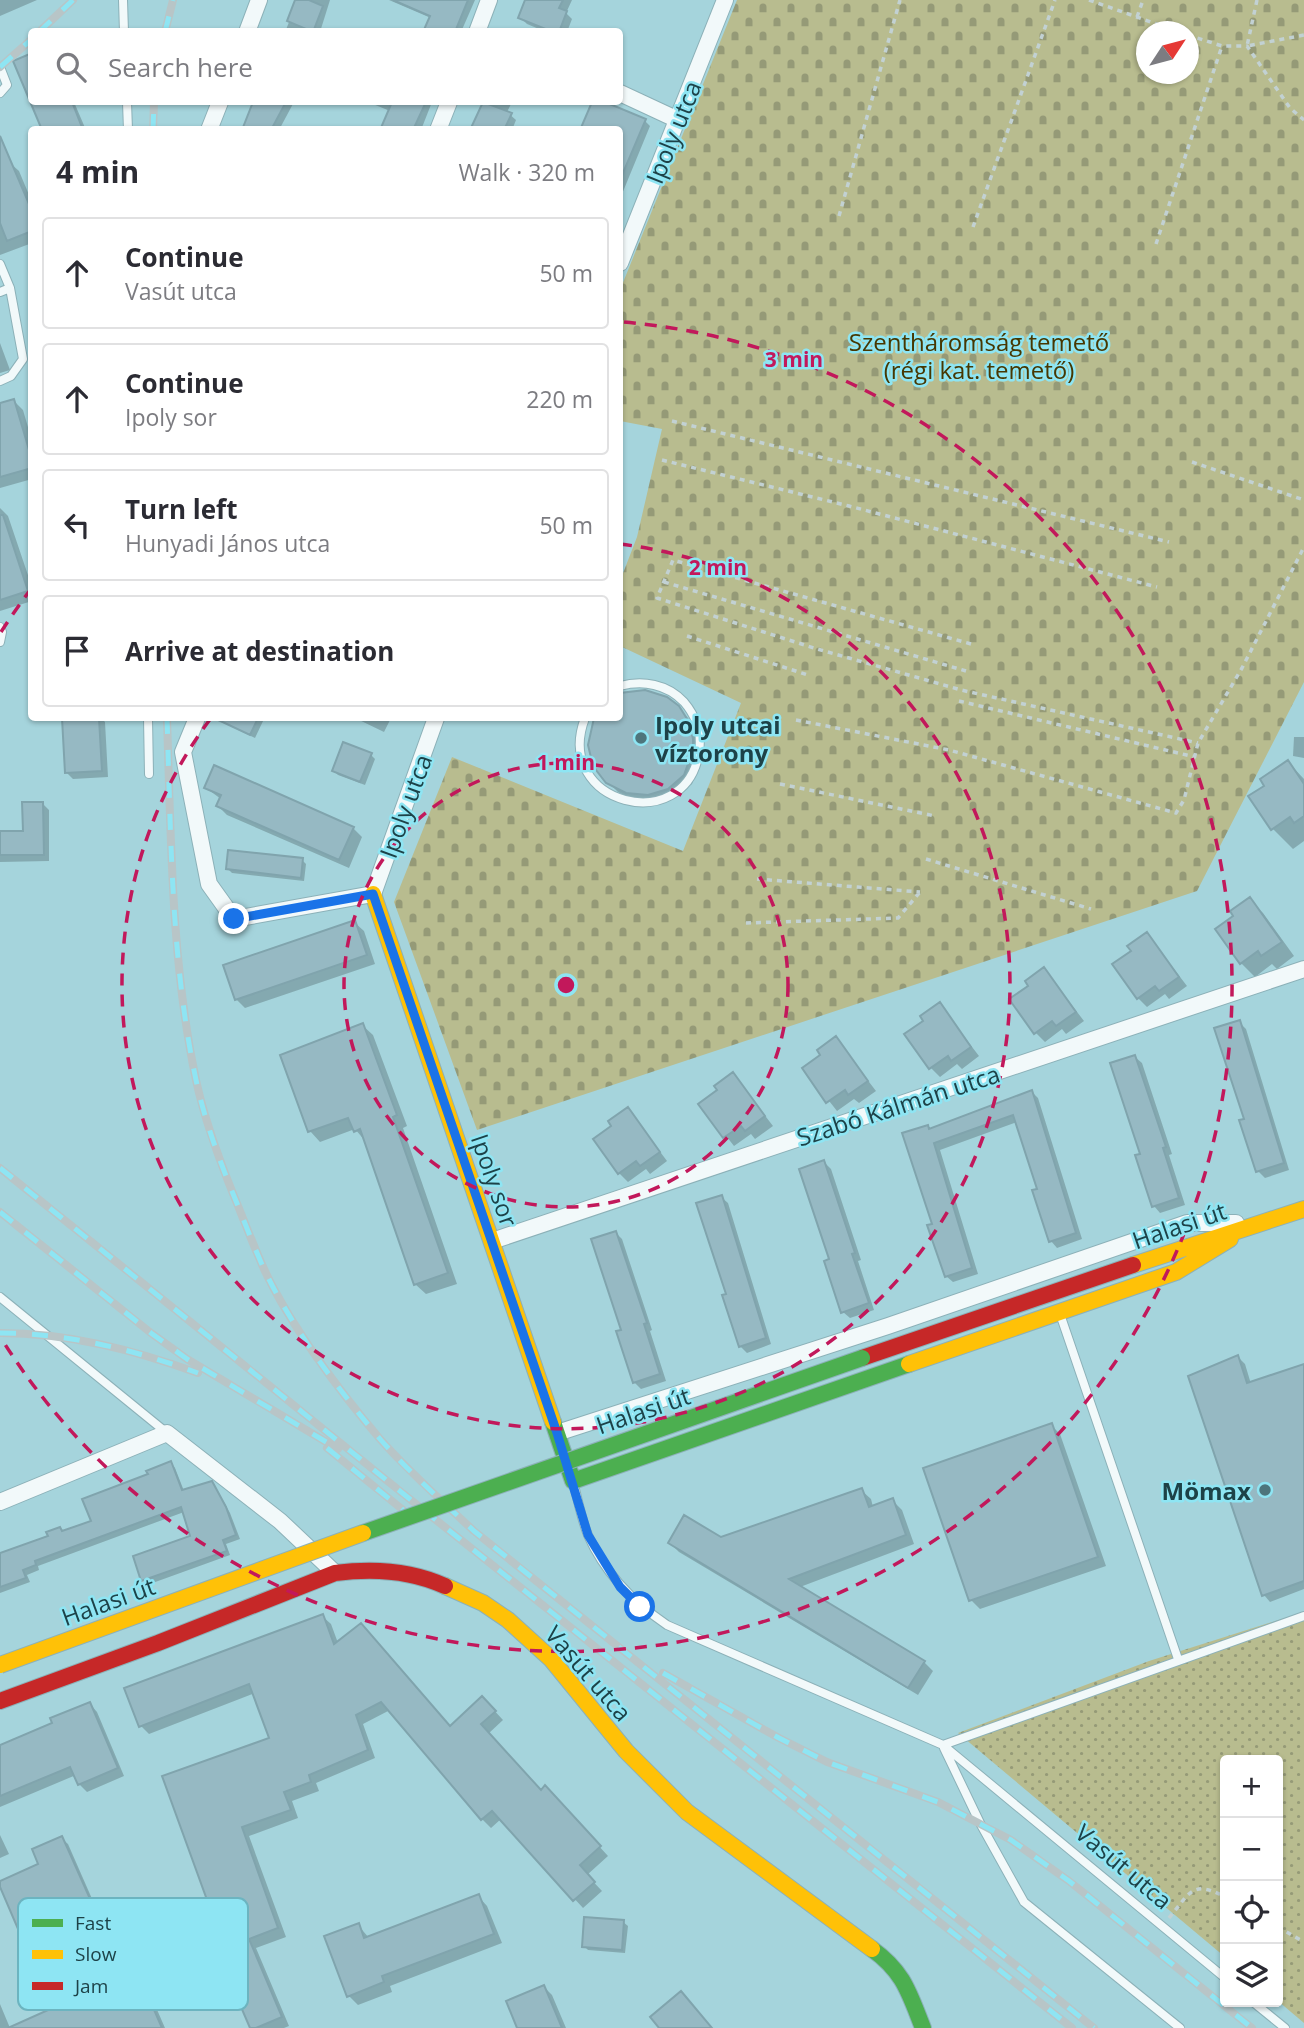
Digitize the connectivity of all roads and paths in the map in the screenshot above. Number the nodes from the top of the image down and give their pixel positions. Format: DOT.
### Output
graph roads {
  1 [pos="123,0"];
  2 [pos="259,0"];
  3 [pos="489,0"];
  4 [pos="725,0"];
  5 [pos="900,0"];
  6 [pos="1055,0"];
  7 [pos="1089,0"];
  8 [pos="1143,0"];
  9 [pos="1258,0"];
  10 [pos="1137,17"];
  11 [pos="1148,21"];
  12 [pos="124,28"];
  13 [pos="248,28"];
  14 [pos="481,28"];
  15 [pos="1304,35"];
  16 [pos="1199,39"];
  17 [pos="1222,46"];
  18 [pos="1247,46"];
  19 [pos="0,67"];
  20 [pos="0,93"];
  21 [pos="623,94"];
  22 [pos="127,105"];
  23 [pos="219,105"];
  24 [pos="448,105"];
  25 [pos="678,120"];
  26 [pos="1304,120"];
  27 [pos="128,126"];
  28 [pos="211,126"];
  29 [pos="440,126"];
  30 [pos="839,216"];
  31 [pos="973,227"];
  32 [pos="1156,244"];
  33 [pos="623,256"];
  34 [pos="0,264"];
  35 [pos="10,289"];
  36 [pos="0,292"];
  37 [pos="0,381"];
  38 [pos="672,421"];
  39 [pos="662,460"];
  40 [pos="1192,463"];
  41 [pos="1304,500"];
  42 [pos="1169,542"];
  43 [pos="1304,547"];
  44 [pos="664,582"];
  45 [pos="1157,587"];
  46 [pos="0,627"];
  47 [pos="687,636"];
  48 [pos="0,642"];
  49 [pos="971,644"];
  50 [pos="966,671"];
  51 [pos="808,674"];
  52 [pos="623,686"];
  53 [pos="959,701"];
  54 [pos="796,720"];
  55 [pos="148,721"];
  56 [pos="196,721"];
  57 [pos="435,721"];
  58 [pos="583,721"];
  59 [pos="1198,743"];
  60 [pos="1195,757"];
  61 [pos="149,774"];
  62 [pos="780,784"];
  63 [pos="935,816"];
  64 [pos="926,859"];
  65 [pos="757,879"];
  66 [pos="373,894"];
  67 [pos="1091,909"];
  68 [pos="746,923"];
  69 [pos="1304,969"];
  70 [pos="1304,1209"];
  71 [pos="1256,1223"];
  72 [pos="492,1241"];
  73 [pos="0,1297"];
  74 [pos="1059,1311"];
  75 [pos="167,1433"];
  76 [pos="557,1433"];
  77 [pos="573,1480"];
  78 [pos="0,1502"];
  79 [pos="335,1573"];
  80 [pos="1304,1616"];
  81 [pos="1178,1659"];
  82 [pos="0,1665"];
  83 [pos="0,1701"];
  84 [pos="943,1745"];
  85 [pos="1220,1895"];
  86 [pos="1163,1927"];
  87 [pos="1283,1930"];
  88 [pos="1304,1942"];
  89 [pos="1220,1974"];
  90 [pos="1260,2007"];
  91 [pos="923,2028"];
  92 [pos="1180,2028"];
  93 [pos="1285,2028"];
  1 -- 12 [label="lane"];
  2 -- 13 [label="street"];
  3 -- 14 [label="street"];
  4 -- 25 [label="street, Ipoly utca"];
  5 -- 30 [label="path"];
  6 -- 31 [label="path"];
  7 -- 10 [label="path"];
  8 -- 10 [label="path"];
  9 -- 18 [label="path"];
  10 -- 11 [label="path"];
  15 -- 18 [label="path"];
  16 -- 17 [label="path"];
  17 -- 18 [label="path"];
  17 -- 32 [label="path"];
  18 -- 26 [label="path"];
  19 -- 20 [label="lane"];
  21 -- 25 [label="street"];
  22 -- 27 [label="lane"];
  23 -- 28 [label="street"];
  24 -- 29 [label="street"];
  25 -- 33 [label="street, Ipoly utca"];
  34 -- 35 [label="lane"];
  35 -- 36 [label="lane"];
  35 -- 37 [label="lane"];
  38 -- 42 [label="path"];
  39 -- 45 [label="path"];
  40 -- 41 [label="path"];
  43 -- 59 [label="path"];
  44 -- 49 [label="path"];
  44 -- 50 [label="path"];
  44 -- 59 [label="path"];
  46 -- 48 [label="lane"];
  47 -- 51 [label="path"];
  52 -- 58 [label="lane"];
  53 -- 60 [label="path"];
  54 -- 60 [label="path"];
  55 -- 61 [label="lane"];
  56 -- 66 [label="street"];
  57 -- 66 [label="street, Ipoly utca"];
  59 -- 60 [label="path"];
  62 -- 63 [label="path"];
  64 -- 67 [label="path"];
  65 -- 68 [label="path"];
  66 -- 72 [label="street, Ipoly sor"];
  69 -- 72 [label="street, Szabó Kálmán utca"];
  70 -- 71 [label="street, Halasi út"];
  71 -- 74 [label="street"];
  71 -- 76 [label="street"];
  71 -- 82 [label="street, Halasi út, bridge"];
  72 -- 76 [label="street, Ipoly sor"];
  73 -- 75 [label="lane"];
  74 -- 77 [label="street"];
  74 -- 81 [label="lane"];
  75 -- 78 [label="street"];
  75 -- 79 [label="street"];
  76 -- 77 [label="street, Ipoly sor"];
  77 -- 84 [label="lane, Vasút utca"];
  79 -- 83 [label="street"];
  79 -- 91 [label="street, Vasút utca"];
  80 -- 81 [label="lane"];
  81 -- 84 [label="lane"];
  84 -- 86 [label="lane, Vasút utca"];
  84 -- 92 [label="lane"];
  85 -- 86 [label="path"];
  86 -- 89 [label="lane, Vasút utca"];
  87 -- 88 [label="path"];
  90 -- 93 [label="lane"];
}
